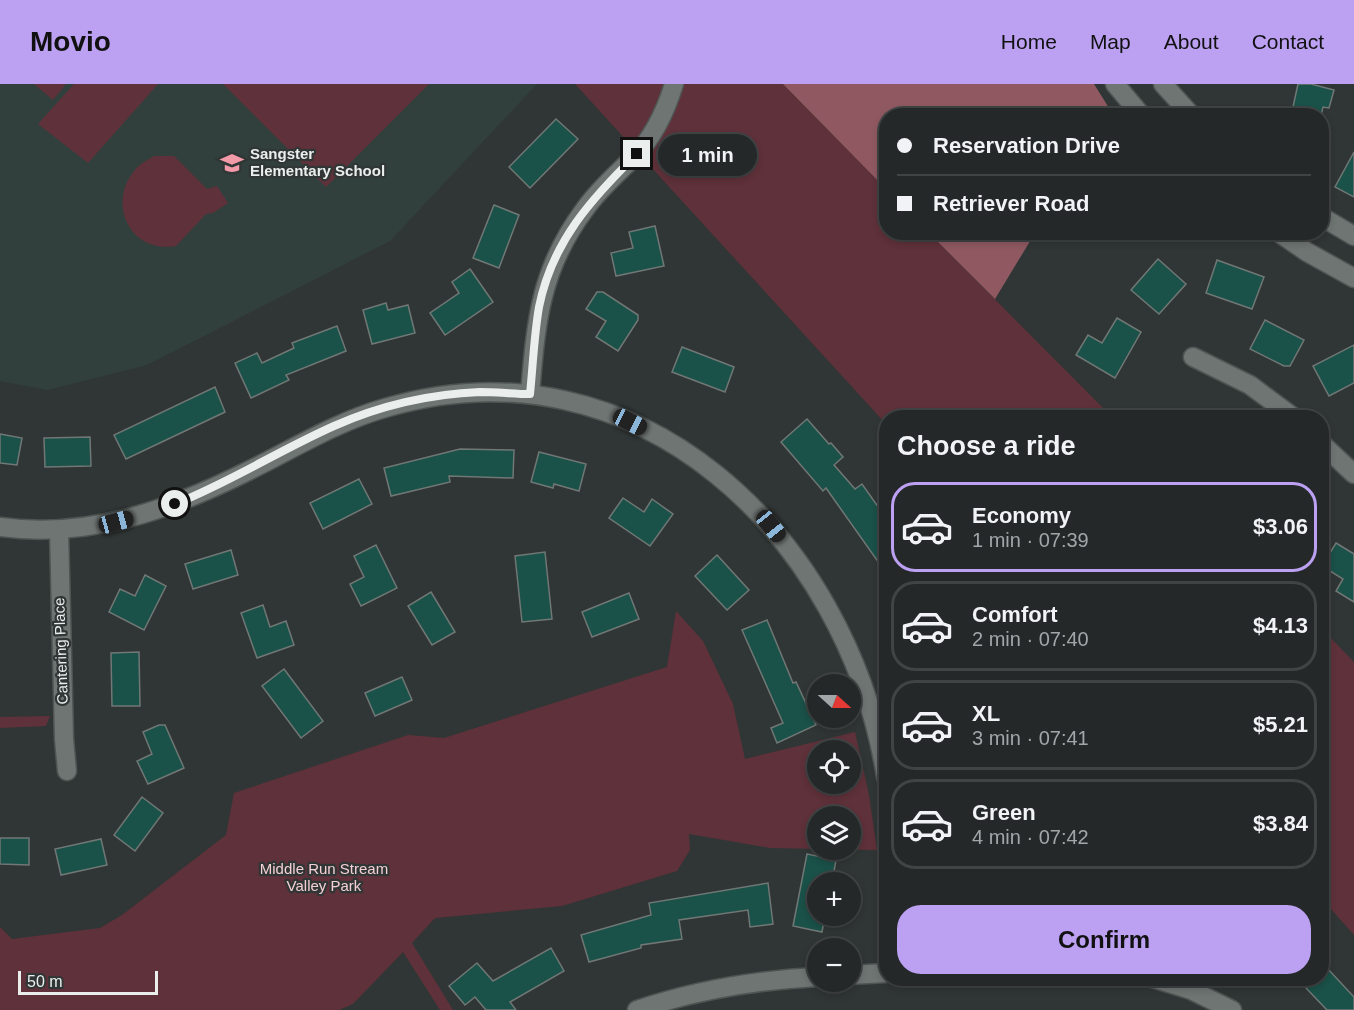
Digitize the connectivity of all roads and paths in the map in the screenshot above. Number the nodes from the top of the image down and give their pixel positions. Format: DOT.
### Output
graph roads {
  1 [pos="674,84"];
  2 [pos="1115,84"];
  3 [pos="1163,84"];
  4 [pos="1135,108"];
  5 [pos="1185,108"];
  6 [pos="1329,221"];
  7 [pos="1354,236"];
  8 [pos="1290,240"];
  9 [pos="1354,278"];
  10 [pos="1193,357"];
  11 [pos="530,394"];
  12 [pos="1284,410"];
  13 [pos="1329,449"];
  14 [pos="1352,467"];
  15 [pos="0,527"];
  16 [pos="59,530"];
  17 [pos="879,741"];
  18 [pos="67,771"];
  19 [pos="879,973"];
  20 [pos="861,974"];
  21 [pos="807,978"];
  22 [pos="1178,986"];
  23 [pos="637,1010"];
  24 [pos="1232,1010"];
  1 -- 11 [label="street"];
  2 -- 4 [label="street"];
  3 -- 5 [label="street"];
  6 -- 7 [label="street"];
  8 -- 9 [label="street"];
  10 -- 12 [label="street"];
  11 -- 16 [label="street"];
  11 -- 17 [label="street"];
  13 -- 14 [label="street"];
  15 -- 16 [label="street"];
  16 -- 18 [label="street, Cantering Place"];
  19 -- 20 [label="street"];
  21 -- 23 [label="street"];
  22 -- 24 [label="street"];
}
